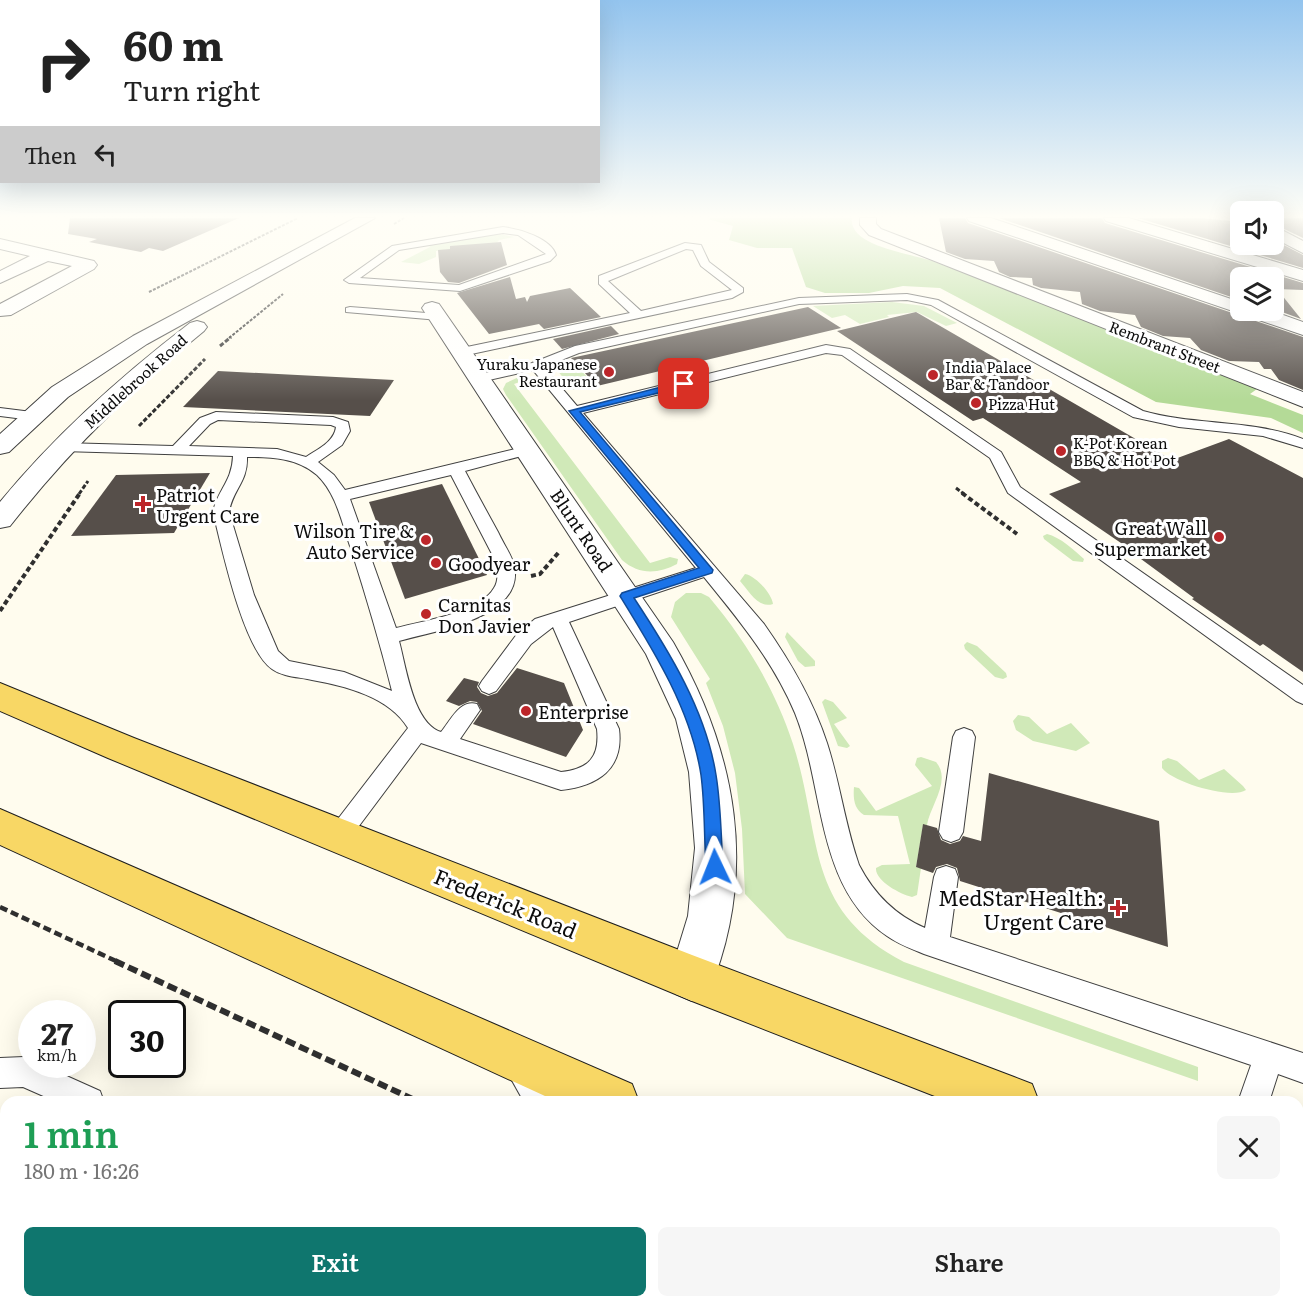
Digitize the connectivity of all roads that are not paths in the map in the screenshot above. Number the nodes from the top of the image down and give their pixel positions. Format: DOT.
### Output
graph roads {
  1 [pos="62,279"];
  2 [pos="257,279"];
  3 [pos="264,279"];
  4 [pos="349,279"];
  5 [pos="490,279"];
  6 [pos="603,279"];
  7 [pos="726,279"];
  8 [pos="995,279"];
  9 [pos="1155,279"];
  10 [pos="438,304"];
  11 [pos="1230,305"];
  12 [pos="0,310"];
  13 [pos="350,310"];
  14 [pos="639,315"];
  15 [pos="1280,321"];
  16 [pos="1303,329"];
  17 [pos="462,352"];
  18 [pos="536,366"];
  19 [pos="480,378"];
  20 [pos="1303,400"];
  21 [pos="574,411"];
  22 [pos="0,412"];
  23 [pos="32,416"];
  24 [pos="1303,444"];
  25 [pos="0,447"];
  26 [pos="62,447"];
  27 [pos="178,449"];
  28 [pos="528,450"];
  29 [pos="240,451"];
  30 [pos="308,462"];
  31 [pos="456,469"];
  32 [pos="341,496"];
  33 [pos="0,520"];
  34 [pos="707,570"];
  35 [pos="626,596"];
  36 [pos="558,618"];
  37 [pos="389,637"];
  38 [pos="489,686"];
  39 [pos="0,696"];
  40 [pos="1303,696"];
  41 [pos="470,710"];
  42 [pos="413,720"];
  43 [pos="964,737"];
  44 [pos="446,742"];
  45 [pos="0,826"];
  46 [pos="951,832"];
  47 [pos="339,835"];
  48 [pos="52,850"];
  49 [pos="0,852"];
  50 [pos="946,877"];
  51 [pos="936,945"];
  52 [pos="692,978"];
  53 [pos="1268,1057"];
  54 [pos="514,1058"];
  55 [pos="1303,1068"];
  56 [pos="0,1072"];
  57 [pos="76,1096"];
  58 [pos="536,1096"];
  59 [pos="600,1096"];
  60 [pos="998,1096"];
  61 [pos="1256,1096"];
  1 -- 12 [label="street"];
  2 -- 23 [label="street, Middlebrook Road"];
  3 -- 26 [label="street, Middlebrook Road"];
  4 -- 10 [label="lane"];
  5 -- 10 [label="lane"];
  6 -- 14 [label="lane"];
  7 -- 14 [label="lane"];
  8 -- 20 [label="street, Rembrant Street"];
  9 -- 11 [label="street"];
  10 -- 13 [label="lane"];
  10 -- 17 [label="street, Blunt Road"];
  14 -- 17 [label="lane"];
  15 -- 16 [label="street"];
  17 -- 19 [label="street, Blunt Road"];
  18 -- 19 [label="lane"];
  18 -- 21 [label="lane"];
  18 -- 24 [label="lane"];
  19 -- 28 [label="street, Blunt Road"];
  21 -- 34 [label="lane"];
  21 -- 40 [label="lane"];
  22 -- 23 [label="lane"];
  23 -- 25 [label="street, Middlebrook Road"];
  26 -- 27 [label="lane"];
  26 -- 33 [label="street, Middlebrook Road"];
  27 -- 29 [label="lane"];
  27 -- 30 [label="lane"];
  28 -- 31 [label="lane"];
  28 -- 35 [label="street, Blunt Road"];
  29 -- 30 [label="lane"];
  29 -- 42 [label="lane"];
  30 -- 32 [label="lane"];
  31 -- 32 [label="lane"];
  31 -- 37 [label="lane"];
  32 -- 37 [label="lane"];
  34 -- 35 [label="lane"];
  34 -- 51 [label="lane"];
  35 -- 36 [label="lane"];
  35 -- 52 [label="street, Blunt Road"];
  36 -- 38 [label="lane"];
  36 -- 44 [label="lane"];
  37 -- 42 [label="lane"];
  39 -- 47 [label="main road, Frederick Road"];
  41 -- 44 [label="lane"];
  42 -- 44 [label="lane"];
  42 -- 47 [label="lane"];
  43 -- 46 [label="lane"];
  45 -- 48 [label="main road"];
  47 -- 52 [label="main road, Frederick Road"];
  48 -- 49 [label="main road"];
  48 -- 54 [label="main road"];
  50 -- 51 [label="lane"];
  51 -- 53 [label="lane"];
  52 -- 60 [label="main road, Frederick Road"];
  53 -- 55 [label="lane"];
  53 -- 61 [label="lane"];
  54 -- 58 [label="lane"];
  54 -- 59 [label="main road"];
  56 -- 57 [label="lane"];
}
